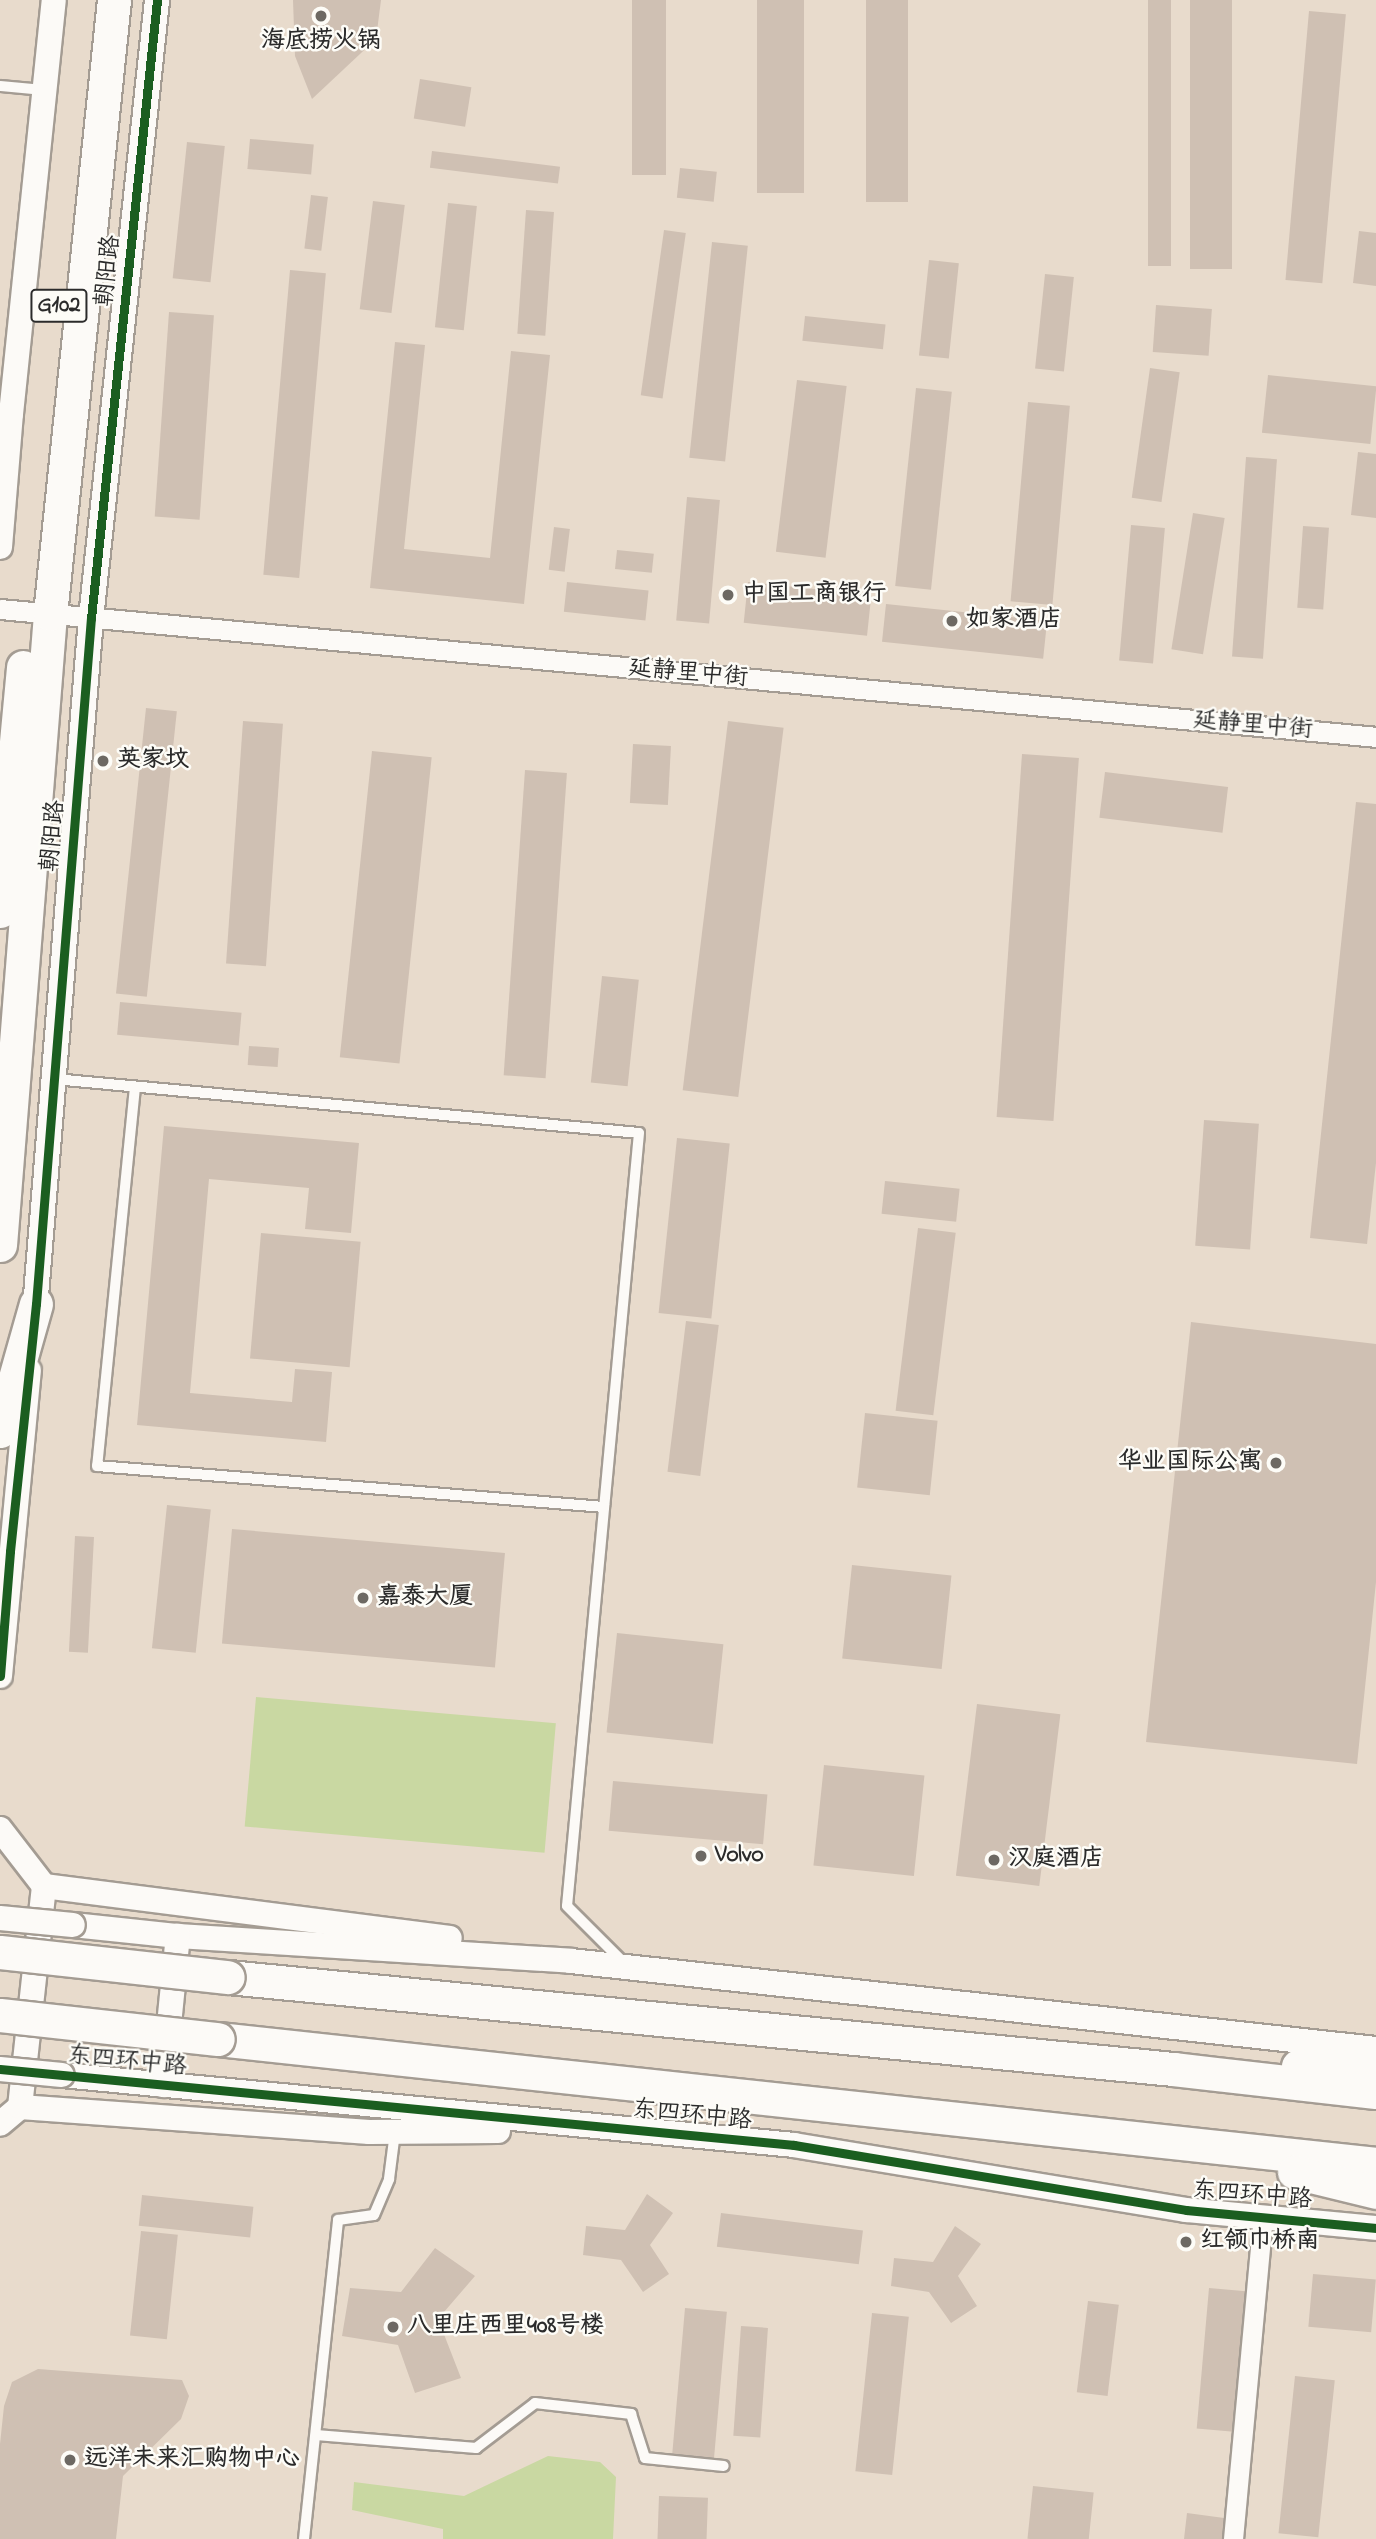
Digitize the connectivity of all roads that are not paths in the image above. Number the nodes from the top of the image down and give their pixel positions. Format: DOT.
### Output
graph roads {
  1 [pos="54,0"];
  2 [pos="91,0"];
  3 [pos="114,0"];
  4 [pos="157,0"];
  5 [pos="0,86"];
  6 [pos="44,90"];
  7 [pos="0,547"];
  8 [pos="26,612"];
  9 [pos="91,618"];
  10 [pos="1376,737"];
  11 [pos="0,911"];
  12 [pos="54,1079"];
  13 [pos="135,1087"];
  14 [pos="0,1245"];
  15 [pos="36,1304"];
  16 [pos="0,1431"];
  17 [pos="604,1507"];
  18 [pos="0,1676"];
  19 [pos="0,1829"];
  20 [pos="44,1886"];
  21 [pos="0,1918"];
  22 [pos="178,1936"];
  23 [pos="0,1952"];
  24 [pos="571,1961"];
  25 [pos="628,1967"];
  26 [pos="0,2015"];
  27 [pos="1376,2049"];
  28 [pos="1376,2064"];
  29 [pos="0,2069"];
  30 [pos="1173,2069"];
  31 [pos="163,2085"];
  32 [pos="1376,2092"];
  33 [pos="20,2107"];
  34 [pos="0,2124"];
  35 [pos="396,2131"];
  36 [pos="655,2132"];
  37 [pos="1170,2141"];
  38 [pos="1376,2164"];
  39 [pos="1376,2192"];
  40 [pos="1263,2216"];
  41 [pos="1376,2228"];
  42 [pos="316,2435"];
  43 [pos="724,2466"];
  44 [pos="304,2539"];
  45 [pos="1233,2539"];
  1 -- 6 [label="street"];
  2 -- 8 [label="highway, 朝阳路 / G102"];
  3 -- 8 [label="highway, 朝阳路 / G102"];
  4 -- 9 [label="street, 朝阳路"];
  5 -- 6 [label="lane"];
  6 -- 7 [label="street"];
  8 -- 9 [label="street, 延静里中街"];
  8 -- 11 [label="highway, 朝阳路 / G102"];
  8 -- 14 [label="highway, 朝阳路 / G102"];
  9 -- 10 [label="street, 延静里中街"];
  9 -- 12 [label="street, 朝阳路"];
  12 -- 13 [label="lane"];
  12 -- 15 [label="street, 朝阳路"];
  13 -- 17 [label="lane"];
  13 -- 17 [label="lane"];
  15 -- 16 [label="highway"];
  15 -- 18 [label="street, 朝阳路"];
  17 -- 25 [label="lane"];
  19 -- 20 [label="street"];
  20 -- 24 [label="street"];
  20 -- 33 [label="street"];
  21 -- 22 [label="street, bridge"];
  22 -- 24 [label="street"];
  22 -- 31 [label="street"];
  23 -- 30 [label="highway, bridge"];
  24 -- 25 [label="street"];
  25 -- 27 [label="street"];
  26 -- 37 [label="highway, 东四环中路, bridge"];
  28 -- 30 [label="highway"];
  29 -- 31 [label="street, 东四环中路, bridge"];
  30 -- 32 [label="highway"];
  31 -- 36 [label="street, 东四环中路"];
  33 -- 34 [label="street"];
  33 -- 35 [label="street, 东四环中路"];
  35 -- 36 [label="street, 东四环中路"];
  35 -- 42 [label="lane"];
  36 -- 40 [label="street, 东四环中路"];
  37 -- 38 [label="highway, 东四环中路"];
  37 -- 39 [label="highway"];
  40 -- 41 [label="street, 东四环中路"];
  40 -- 45 [label="street"];
  42 -- 43 [label="lane"];
  42 -- 44 [label="lane"];
}
